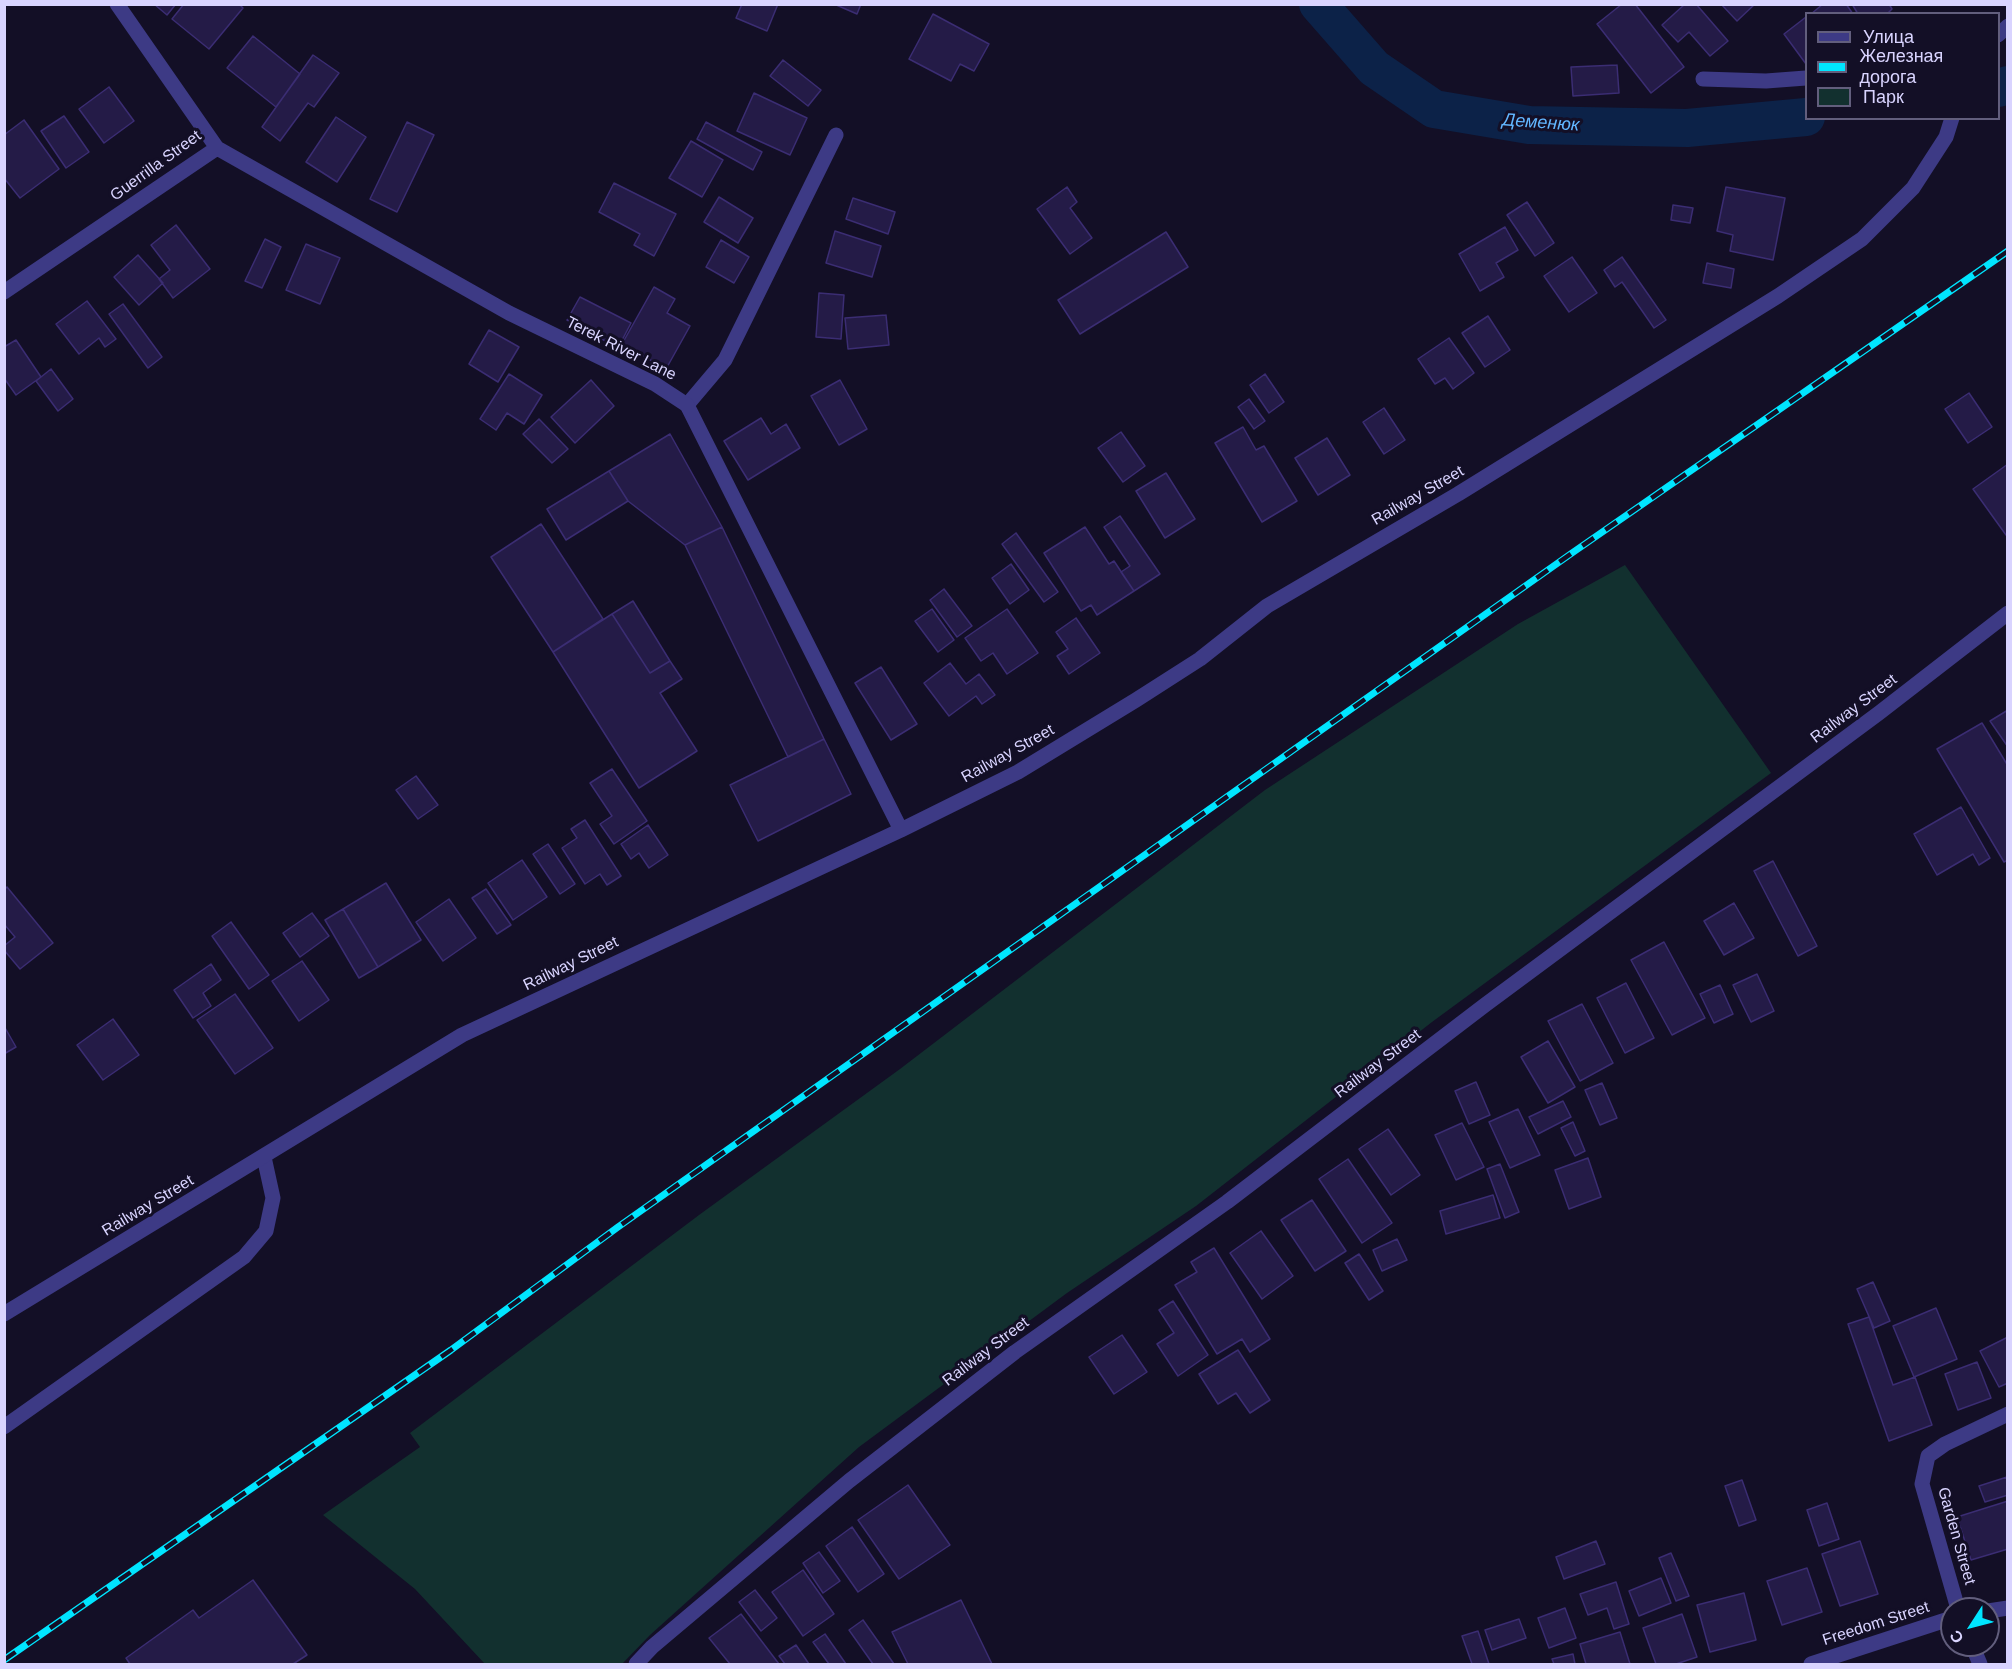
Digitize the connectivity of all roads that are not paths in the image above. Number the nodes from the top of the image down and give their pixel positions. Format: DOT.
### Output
graph roads {
  1 [pos="117,4"];
  2 [pos="1805,78"];
  3 [pos="1703,79"];
  4 [pos="1951,120"];
  5 [pos="836,135"];
  6 [pos="217,148"];
  7 [pos="4,292"];
  8 [pos="687,405"];
  9 [pos="2007,613"];
  10 [pos="901,830"];
  11 [pos="264,1157"];
  12 [pos="4,1314"];
  13 [pos="2007,1414"];
  14 [pos="4,1427"];
  15 [pos="1955,1597"];
  16 [pos="1940,1622"];
  17 [pos="636,1665"];
  18 [pos="1811,1665"];
  1 -- 6 [label="street, Guerrilla Street"];
  2 -- 3 [label="street"];
  4 -- 10 [label="street, Railway Street"];
  5 -- 8 [label="street"];
  6 -- 7 [label="street, Guerrilla Street"];
  6 -- 8 [label="street, Terek River Lane"];
  8 -- 10 [label="street, Terek River Lane"];
  9 -- 17 [label="street, Railway Street"];
  10 -- 11 [label="street, Railway Street"];
  11 -- 12 [label="street, Railway Street"];
  11 -- 14 [label="street"];
  13 -- 15 [label="street, Garden Street"];
  16 -- 18 [label="street, Freedom Street"];
}
